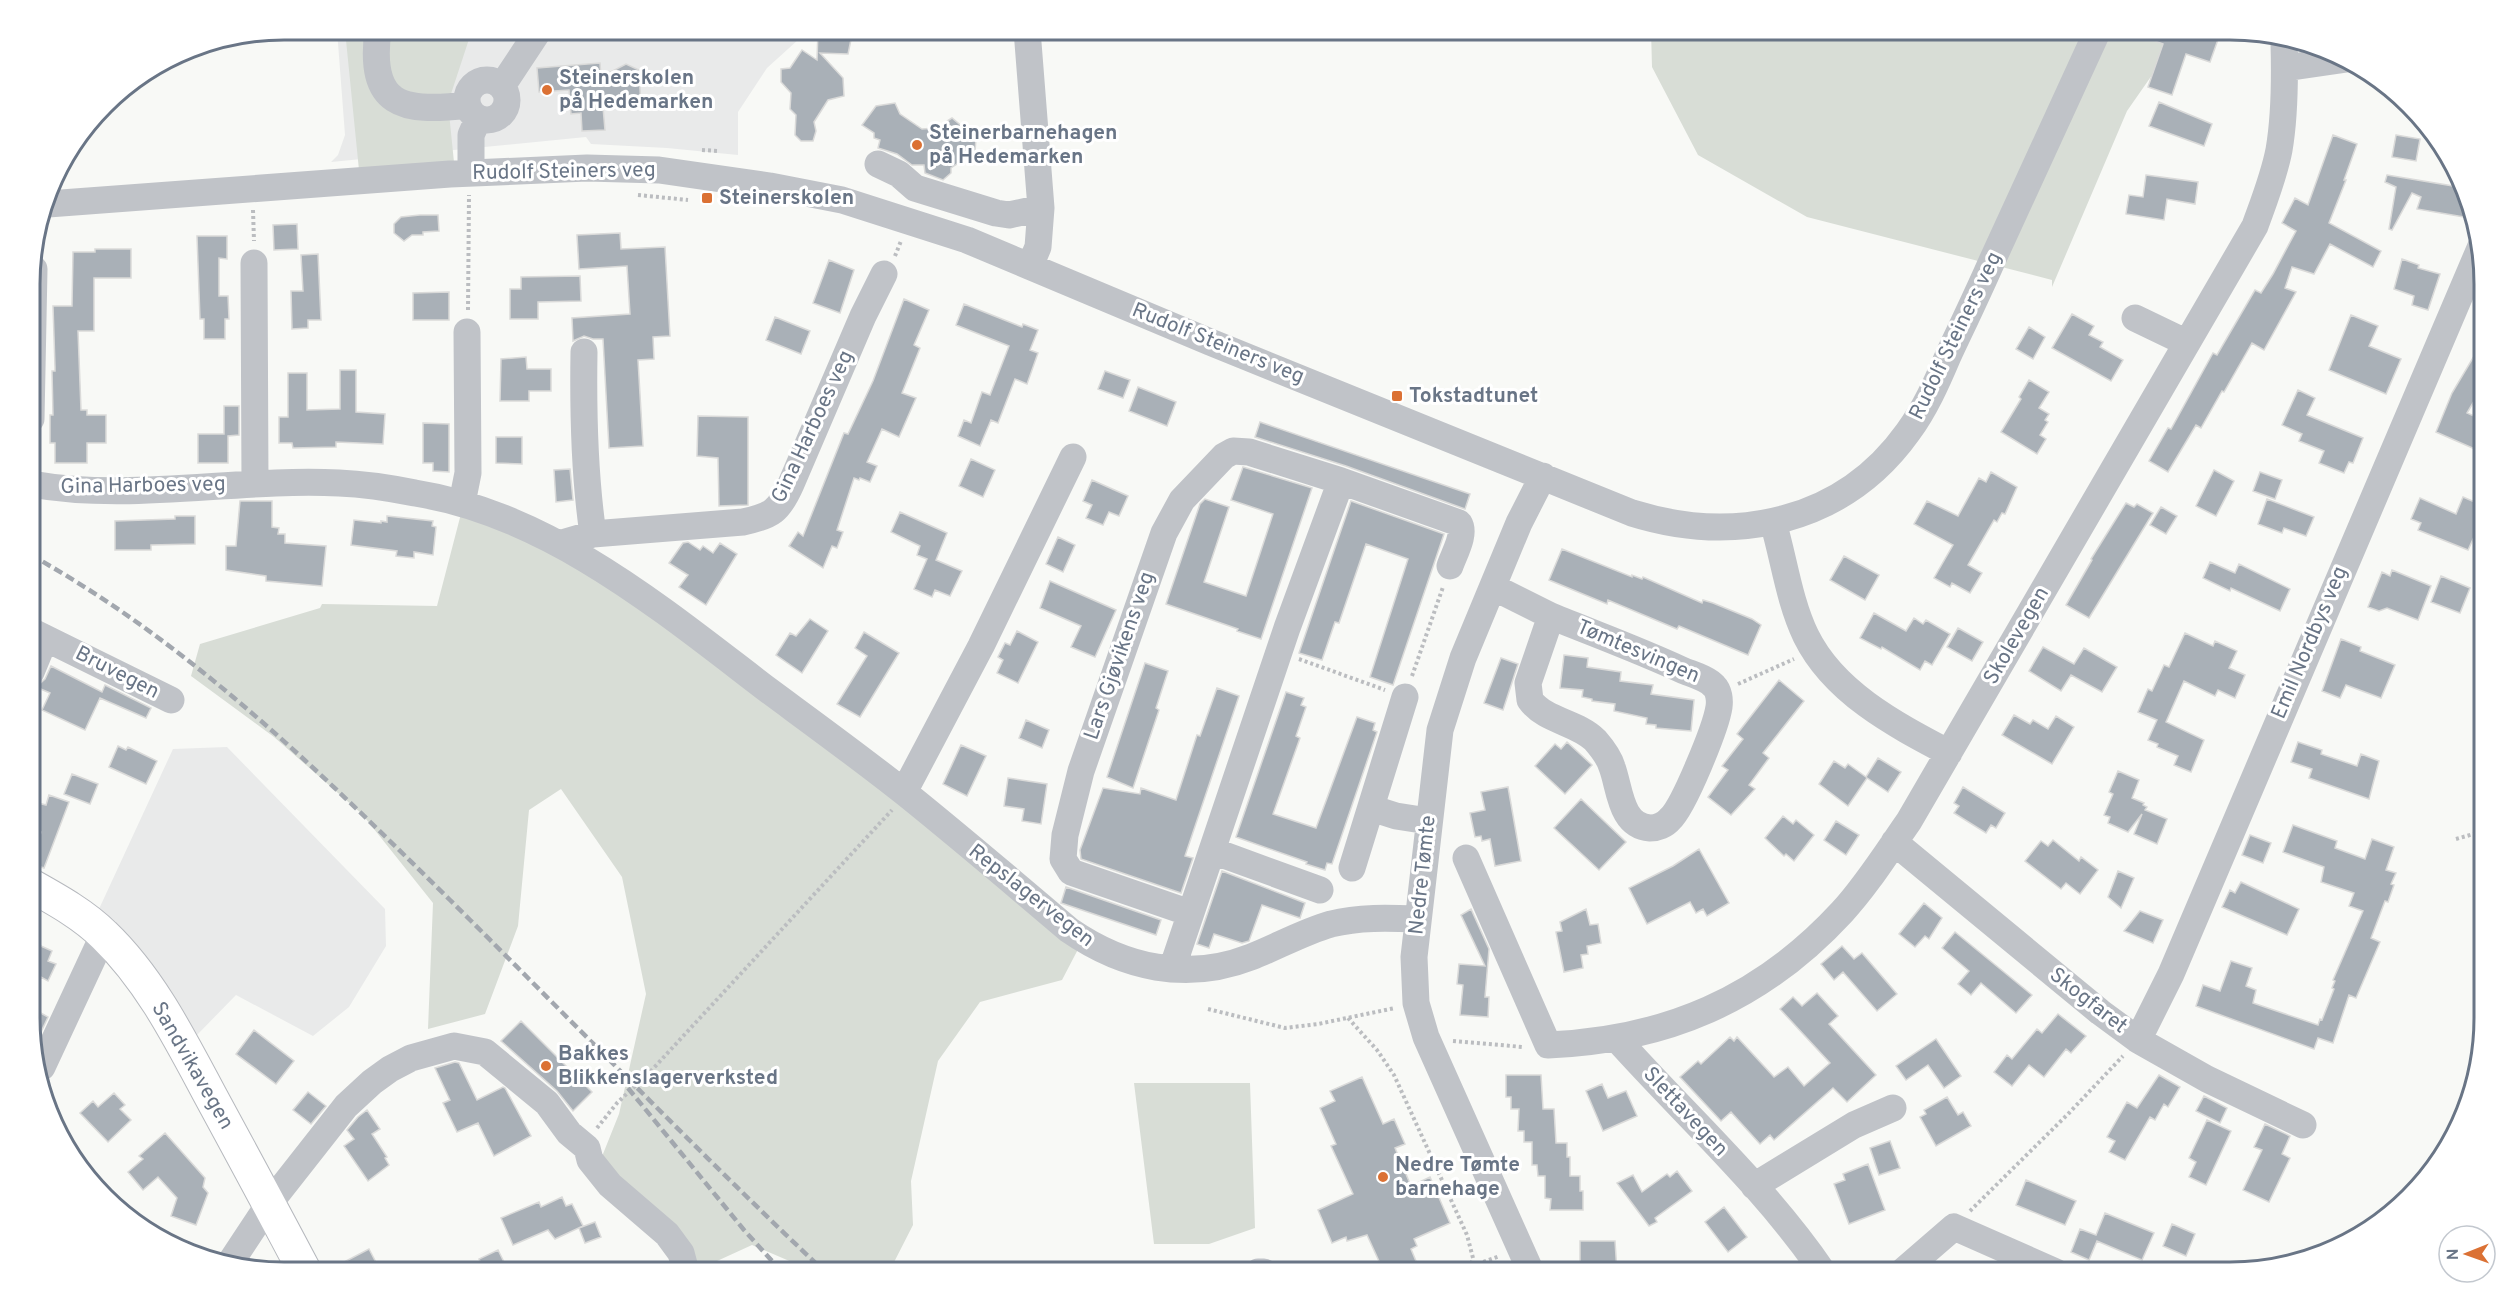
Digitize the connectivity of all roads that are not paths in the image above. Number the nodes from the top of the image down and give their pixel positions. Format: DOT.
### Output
graph roads {
  1 [pos="377,40"];
  2 [pos="528,40"];
  3 [pos="1028,40"];
  4 [pos="2093,40"];
  5 [pos="2284,56"];
  6 [pos="2321,58"];
  7 [pos="473,112"];
  8 [pos="878,164"];
  9 [pos="469,189"];
  10 [pos="54,204"];
  11 [pos="1041,208"];
  12 [pos="254,263"];
  13 [pos="2473,264"];
  14 [pos="1030,266"];
  15 [pos="884,274"];
  16 [pos="2135,318"];
  17 [pos="467,332"];
  18 [pos="2187,343"];
  19 [pos="584,352"];
  20 [pos="1073,458"];
  21 [pos="1543,476"];
  22 [pos="1341,481"];
  23 [pos="255,484"];
  24 [pos="41,485"];
  25 [pos="462,503"];
  26 [pos="1773,522"];
  27 [pos="593,534"];
  28 [pos="559,544"];
  29 [pos="1450,566"];
  30 [pos="1493,587"];
  31 [pos="1551,616"];
  32 [pos="41,635"];
  33 [pos="733,663"];
  34 [pos="1405,697"];
  35 [pos="171,700"];
  36 [pos="1949,753"];
  37 [pos="904,792"];
  38 [pos="1371,808"];
  39 [pos="1428,821"];
  40 [pos="1894,843"];
  41 [pos="1213,851"];
  42 [pos="1466,858"];
  43 [pos="1352,868"];
  44 [pos="1320,890"];
  45 [pos="41,892"];
  46 [pos="1190,913"];
  47 [pos="1417,919"];
  48 [pos="104,934"];
  49 [pos="1172,969"];
  50 [pos="1617,1039"];
  51 [pos="2138,1040"];
  52 [pos="45,1062"];
  53 [pos="1893,1108"];
  54 [pos="2303,1125"];
  55 [pos="1754,1186"];
  56 [pos="269,1204"];
  57 [pos="234,1256"];
  58 [pos="300,1262"];
  59 [pos="684,1262"];
  60 [pos="1527,1262"];
  61 [pos="1816,1262"];
  62 [pos="1914,1262"];
  63 [pos="2033,1262"];
  1 -- 7 [label="street"];
  2 -- 7 [label="street"];
  3 -- 11 [label="street"];
  4 -- 26 [label="street, Rudolf Steiners veg"];
  5 -- 6 [label="street"];
  5 -- 18 [label="street, Skolevegen"];
  7 -- 9 [label="street"];
  8 -- 11 [label="street"];
  9 -- 10 [label="street, Rudolf Steiners veg"];
  9 -- 14 [label="street, Rudolf Steiners veg"];
  11 -- 14 [label="street"];
  12 -- 23 [label="street, Gina Harboes veg"];
  13 -- 51 [label="street, Emil Nordbys veg"];
  14 -- 21 [label="street, Rudolf Steiners veg"];
  15 -- 27 [label="street, Gina Harboes veg"];
  16 -- 18 [label="street"];
  17 -- 25 [label="street"];
  18 -- 36 [label="street, Skolevegen"];
  19 -- 27 [label="street"];
  20 -- 37 [label="street"];
  21 -- 26 [label="street, Rudolf Steiners veg"];
  21 -- 30 [label="street, Nedre Tømte"];
  22 -- 29 [label="street, Lars Gjøvikens veg"];
  22 -- 41 [label="street"];
  22 -- 46 [label="street, Lars Gjøvikens veg"];
  23 -- 24 [label="street, Gina Harboes veg"];
  23 -- 25 [label="street, Gina Harboes veg"];
  25 -- 28 [label="street, Gina Harboes veg"];
  26 -- 36 [label="street"];
  27 -- 28 [label="street, Gina Harboes veg"];
  28 -- 33 [label="street, Gina Harboes veg"];
  30 -- 31 [label="street, Tømtesvingen"];
  30 -- 39 [label="street, Nedre Tømte"];
  31 -- 31 [label="street, Tømtesvingen"];
  32 -- 35 [label="street, Bruvegen"];
  33 -- 37 [label="street, Repslagervegen"];
  34 -- 38 [label="street"];
  36 -- 40 [label="street, Skolevegen"];
  37 -- 49 [label="street, Repslagervegen"];
  38 -- 39 [label="street"];
  38 -- 43 [label="street"];
  39 -- 47 [label="street, Nedre Tømte"];
  40 -- 50 [label="street, Skolevegen"];
  40 -- 51 [label="street, Skogfaret"];
  41 -- 44 [label="street"];
  41 -- 46 [label="street"];
  42 -- 50 [label="street, Skolevegen"];
  45 -- 48 [label="main road, Sandvikavegen"];
  46 -- 49 [label="street"];
  47 -- 49 [label="street, Repslagervegen"];
  47 -- 60 [label="street, Nedre Tømte"];
  48 -- 52 [label="street"];
  48 -- 56 [label="main road, Sandvikavegen"];
  50 -- 55 [label="street, Slettavegen"];
  51 -- 54 [label="street, Skogfaret"];
  53 -- 55 [label="street"];
  55 -- 61 [label="street, Slettavegen"];
  56 -- 57 [label="street"];
  56 -- 58 [label="main road, Sandvikavegen"];
  56 -- 59 [label="street"];
  62 -- 63 [label="street"];
}
